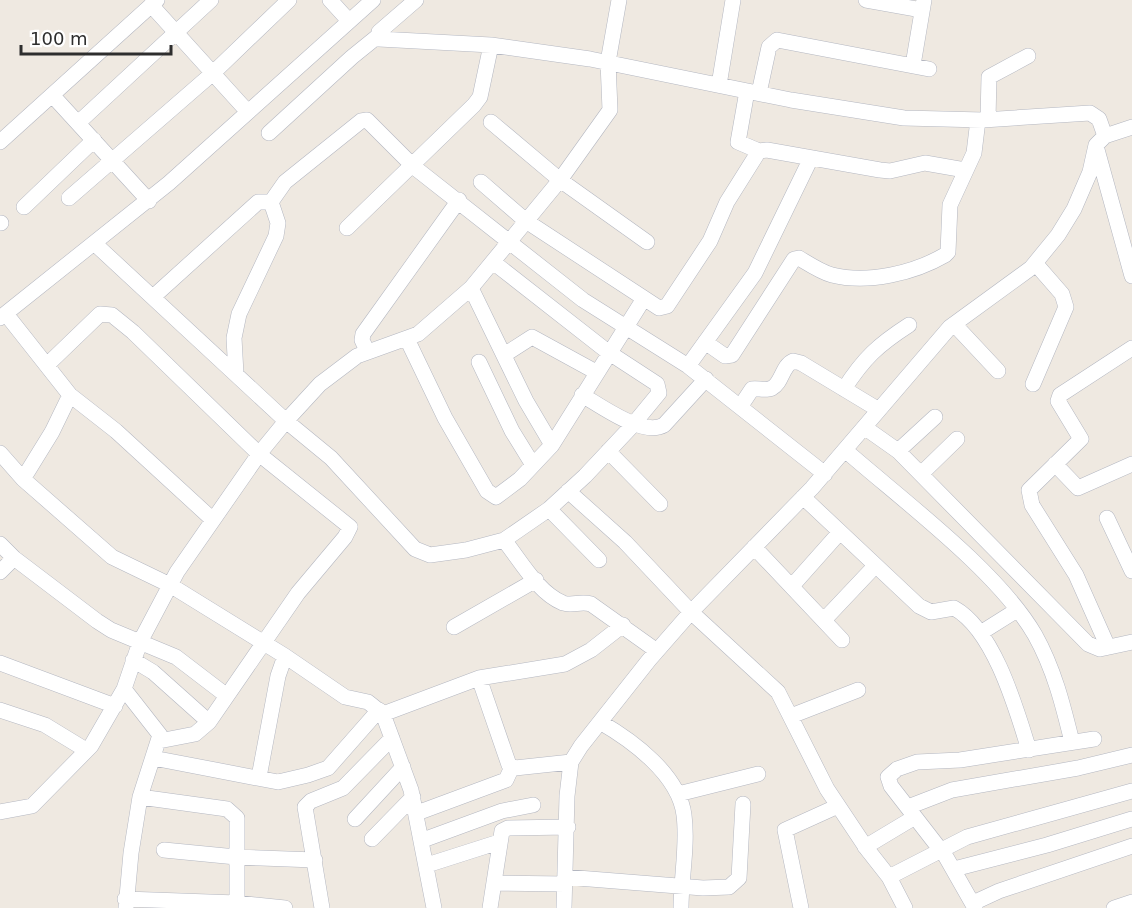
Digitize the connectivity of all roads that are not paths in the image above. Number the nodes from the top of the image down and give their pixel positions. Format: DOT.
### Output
graph roads {
  1 [pos="211,0"];
  2 [pos="289,0"];
  3 [pos="330,0"];
  4 [pos="373,0"];
  5 [pos="416,0"];
  6 [pos="619,0"];
  7 [pos="733,0"];
  8 [pos="866,0"];
  9 [pos="154,3"];
  10 [pos="923,5"];
  11 [pos="349,21"];
  12 [pos="176,33"];
  13 [pos="378,36"];
  14 [pos="491,45"];
  15 [pos="1028,56"];
  16 [pos="608,62"];
  17 [pos="913,65"];
  18 [pos="929,69"];
  19 [pos="213,73"];
  20 [pos="719,85"];
  21 [pos="753,92"];
  22 [pos="53,96"];
  23 [pos="247,111"];
  24 [pos="983,119"];
  25 [pos="491,122"];
  26 [pos="78,123"];
  27 [pos="1132,127"];
  28 [pos="269,134"];
  29 [pos="94,140"];
  30 [pos="1100,140"];
  31 [pos="0,142"];
  32 [pos="759,151"];
  33 [pos="811,158"];
  34 [pos="112,161"];
  35 [pos="413,165"];
  36 [pos="965,170"];
  37 [pos="560,180"];
  38 [pos="481,183"];
  39 [pos="69,198"];
  40 [pos="459,200"];
  41 [pos="149,201"];
  42 [pos="272,202"];
  43 [pos="24,207"];
  44 [pos="526,221"];
  45 [pos="347,228"];
  46 [pos="647,242"];
  47 [pos="94,243"];
  48 [pos="509,243"];
  49 [pos="1128,249"];
  50 [pos="493,262"];
  51 [pos="1035,263"];
  52 [pos="1132,276"];
  53 [pos="471,288"];
  54 [pos="153,297"];
  55 [pos="643,300"];
  56 [pos="3,316"];
  57 [pos="954,324"];
  58 [pos="909,325"];
  59 [pos="624,327"];
  60 [pos="407,339"];
  61 [pos="705,342"];
  62 [pos="1132,348"];
  63 [pos="367,351"];
  64 [pos="608,352"];
  65 [pos="504,355"];
  66 [pos="479,362"];
  67 [pos="47,365"];
  68 [pos="688,366"];
  69 [pos="998,371"];
  70 [pos="596,372"];
  71 [pos="236,374"];
  72 [pos="706,380"];
  73 [pos="1033,384"];
  74 [pos="844,389"];
  75 [pos="70,395"];
  76 [pos="582,395"];
  77 [pos="740,406"];
  78 [pos="879,410"];
  79 [pos="935,417"];
  80 [pos="286,421"];
  81 [pos="633,424"];
  82 [pos="864,428"];
  83 [pos="957,439"];
  84 [pos="552,445"];
  85 [pos="845,450"];
  86 [pos="609,451"];
  87 [pos="898,451"];
  88 [pos="0,453"];
  89 [pos="259,454"];
  90 [pos="1055,464"];
  91 [pos="1132,464"];
  92 [pos="533,465"];
  93 [pos="825,474"];
  94 [pos="921,474"];
  95 [pos="23,479"];
  96 [pos="568,492"];
  97 [pos="803,497"];
  98 [pos="660,504"];
  99 [pos="549,509"];
  100 [pos="1107,518"];
  101 [pos="213,520"];
  102 [pos="840,532"];
  103 [pos="504,540"];
  104 [pos="0,544"];
  105 [pos="754,548"];
  106 [pos="14,558"];
  107 [pos="599,560"];
  108 [pos="875,566"];
  109 [pos="1132,571"];
  110 [pos="0,572"];
  111 [pos="536,580"];
  112 [pos="170,585"];
  113 [pos="792,586"];
  114 [pos="1017,610"];
  115 [pos="691,612"];
  116 [pos="824,620"];
  117 [pos="623,625"];
  118 [pos="454,627"];
  119 [pos="982,632"];
  120 [pos="842,640"];
  121 [pos="140,642"];
  122 [pos="1132,642"];
  123 [pos="264,643"];
  124 [pos="1108,647"];
  125 [pos="657,651"];
  126 [pos="285,656"];
  127 [pos="133,660"];
  128 [pos="0,663"];
  129 [pos="479,678"];
  130 [pos="124,689"];
  131 [pos="858,690"];
  132 [pos="227,696"];
  133 [pos="115,706"];
  134 [pos="0,710"];
  135 [pos="381,712"];
  136 [pos="791,716"];
  137 [pos="209,722"];
  138 [pos="600,722"];
  139 [pos="392,738"];
  140 [pos="1094,739"];
  141 [pos="159,741"];
  142 [pos="1072,742"];
  143 [pos="86,750"];
  144 [pos="1029,750"];
  145 [pos="1132,755"];
  146 [pos="153,758"];
  147 [pos="571,762"];
  148 [pos="403,767"];
  149 [pos="512,767"];
  150 [pos="758,774"];
  151 [pos="259,777"];
  152 [pos="1132,791"];
  153 [pos="678,794"];
  154 [pos="140,797"];
  155 [pos="413,797"];
  156 [pos="743,804"];
  157 [pos="532,805"];
  158 [pos="838,806"];
  159 [pos="0,812"];
  160 [pos="912,812"];
  161 [pos="417,813"];
  162 [pos="355,819"];
  163 [pos="1132,819"];
  164 [pos="568,827"];
  165 [pos="372,839"];
  166 [pos="423,840"];
  167 [pos="499,842"];
  168 [pos="1132,846"];
  169 [pos="865,847"];
  170 [pos="941,849"];
  171 [pos="164,850"];
  172 [pos="236,857"];
  173 [pos="315,860"];
  174 [pos="427,866"];
  175 [pos="954,869"];
  176 [pos="889,876"];
  177 [pos="565,880"];
  178 [pos="495,884"];
  179 [pos="681,886"];
  180 [pos="1132,902"];
  181 [pos="126,903"];
  182 [pos="237,903"];
  183 [pos="974,905"];
  184 [pos="285,908"];
  185 [pos="322,908"];
  186 [pos="434,908"];
  187 [pos="489,908"];
  188 [pos="564,908"];
  189 [pos="681,908"];
  190 [pos="801,908"];
  191 [pos="905,908"];
  192 [pos="1114,908"];
  1 -- 12 [label="street"];
  2 -- 19 [label="street"];
  3 -- 11 [label="street"];
  4 -- 11 [label="street"];
  5 -- 13 [label="street"];
  6 -- 16 [label="street"];
  7 -- 20 [label="street"];
  8 -- 10 [label="street"];
  9 -- 12 [label="street"];
  9 -- 22 [label="street"];
  10 -- 17 [label="street"];
  11 -- 23 [label="street"];
  12 -- 19 [label="street"];
  12 -- 26 [label="street"];
  13 -- 14 [label="street"];
  13 -- 28 [label="street"];
  14 -- 16 [label="street"];
  14 -- 35 [label="street"];
  15 -- 24 [label="street"];
  16 -- 20 [label="street"];
  16 -- 37 [label="street"];
  17 -- 18 [label="street"];
  17 -- 21 [label="street"];
  19 -- 23 [label="street"];
  19 -- 34 [label="street"];
  20 -- 21 [label="street"];
  21 -- 24 [label="street"];
  21 -- 32 [label="street"];
  22 -- 26 [label="street"];
  22 -- 31 [label="street"];
  23 -- 41 [label="street"];
  24 -- 30 [label="street"];
  24 -- 36 [label="street"];
  25 -- 37 [label="street"];
  26 -- 29 [label="street"];
  27 -- 30 [label="street"];
  29 -- 34 [label="street"];
  29 -- 43 [label="street"];
  30 -- 49 [label="street"];
  30 -- 51 [label="street"];
  32 -- 33 [label="street"];
  32 -- 55 [label="street"];
  33 -- 36 [label="street"];
  33 -- 61 [label="street"];
  34 -- 39 [label="street"];
  34 -- 41 [label="street"];
  35 -- 40 [label="street"];
  35 -- 42 [label="street"];
  35 -- 45 [label="street"];
  36 -- 61 [label="street"];
  37 -- 44 [label="street"];
  37 -- 46 [label="street"];
  38 -- 44 [label="street"];
  40 -- 48 [label="street"];
  40 -- 63 [label="street"];
  41 -- 47 [label="street"];
  42 -- 54 [label="street"];
  42 -- 71 [label="street"];
  44 -- 48 [label="street"];
  44 -- 55 [label="street"];
  47 -- 54 [label="street"];
  47 -- 56 [label="street"];
  48 -- 50 [label="street"];
  48 -- 59 [label="street"];
  49 -- 52 [label="street"];
  50 -- 53 [label="street"];
  50 -- 64 [label="street"];
  51 -- 57 [label="street"];
  51 -- 73 [label="street"];
  53 -- 60 [label="street"];
  53 -- 65 [label="street"];
  54 -- 71 [label="street"];
  55 -- 59 [label="street"];
  56 -- 67 [label="street"];
  57 -- 69 [label="street"];
  57 -- 78 [label="street"];
  58 -- 74 [label="street"];
  59 -- 64 [label="street"];
  59 -- 68 [label="street"];
  60 -- 63 [label="street"];
  60 -- 92 [label="street"];
  61 -- 68 [label="street"];
  62 -- 90 [label="street"];
  63 -- 80 [label="street"];
  64 -- 70 [label="street"];
  64 -- 81 [label="street"];
  65 -- 70 [label="street"];
  65 -- 84 [label="street"];
  66 -- 92 [label="street"];
  67 -- 75 [label="street"];
  67 -- 89 [label="street"];
  68 -- 72 [label="street"];
  70 -- 76 [label="street"];
  71 -- 80 [label="street"];
  72 -- 77 [label="street"];
  72 -- 81 [label="street"];
  74 -- 77 [label="street"];
  74 -- 78 [label="street"];
  75 -- 95 [label="street"];
  75 -- 101 [label="street"];
  76 -- 81 [label="street"];
  76 -- 84 [label="street"];
  77 -- 93 [label="street"];
  78 -- 82 [label="street"];
  79 -- 87 [label="street"];
  80 -- 89 [label="street"];
  80 -- 103 [label="street"];
  81 -- 86 [label="street"];
  82 -- 85 [label="street"];
  82 -- 87 [label="street"];
  83 -- 94 [label="street"];
  84 -- 92 [label="street"];
  85 -- 93 [label="street"];
  85 -- 114 [label="street"];
  86 -- 96 [label="street"];
  86 -- 98 [label="street"];
  87 -- 94 [label="street"];
  88 -- 95 [label="street"];
  89 -- 101 [label="street"];
  89 -- 123 [label="street"];
  90 -- 91 [label="street"];
  90 -- 124 [label="street"];
  93 -- 97 [label="street"];
  94 -- 124 [label="street"];
  95 -- 112 [label="street"];
  96 -- 99 [label="street"];
  96 -- 115 [label="street"];
  97 -- 102 [label="street"];
  97 -- 105 [label="street"];
  99 -- 103 [label="street"];
  99 -- 107 [label="street"];
  100 -- 109 [label="street"];
  101 -- 112 [label="street"];
  102 -- 108 [label="street"];
  102 -- 113 [label="street"];
  103 -- 111 [label="street"];
  104 -- 106 [label="street"];
  105 -- 113 [label="street"];
  105 -- 115 [label="street"];
  106 -- 110 [label="street"];
  106 -- 121 [label="street"];
  108 -- 116 [label="street"];
  108 -- 119 [label="street"];
  111 -- 117 [label="street"];
  111 -- 118 [label="street"];
  112 -- 121 [label="street"];
  112 -- 123 [label="street"];
  113 -- 116 [label="street"];
  114 -- 119 [label="street"];
  114 -- 142 [label="street"];
  115 -- 125 [label="street"];
  115 -- 136 [label="street"];
  116 -- 120 [label="street"];
  117 -- 125 [label="street"];
  117 -- 129 [label="street"];
  119 -- 144 [label="street"];
  121 -- 127 [label="street"];
  121 -- 132 [label="street"];
  122 -- 124 [label="street"];
  123 -- 126 [label="street"];
  123 -- 132 [label="street"];
  125 -- 138 [label="street"];
  126 -- 135 [label="street"];
  126 -- 151 [label="street"];
  127 -- 130 [label="street"];
  127 -- 137 [label="street"];
  128 -- 133 [label="street"];
  129 -- 135 [label="street"];
  129 -- 149 [label="street"];
  130 -- 133 [label="street"];
  130 -- 141 [label="street"];
  131 -- 136 [label="street"];
  132 -- 137 [label="street"];
  133 -- 143 [label="street"];
  134 -- 143 [label="street"];
  135 -- 139 [label="street"];
  135 -- 151 [label="street"];
  136 -- 158 [label="street"];
  137 -- 141 [label="street"];
  138 -- 147 [label="street"];
  138 -- 153 [label="street"];
  139 -- 148 [label="street"];
  139 -- 173 [label="street"];
  140 -- 142 [label="street"];
  141 -- 146 [label="street"];
  142 -- 144 [label="street"];
  143 -- 159 [label="street"];
  144 -- 160 [label="street"];
  145 -- 160 [label="street"];
  146 -- 151 [label="street"];
  146 -- 154 [label="street"];
  147 -- 149 [label="street"];
  147 -- 164 [label="street"];
  148 -- 155 [label="street"];
  148 -- 162 [label="street"];
  149 -- 161 [label="street"];
  150 -- 153 [label="street"];
  152 -- 170 [label="street"];
  153 -- 179 [label="street"];
  154 -- 172 [label="street"];
  154 -- 181 [label="street"];
  155 -- 161 [label="street"];
  155 -- 165 [label="street"];
  156 -- 179 [label="street"];
  157 -- 166 [label="street"];
  158 -- 169 [label="street"];
  158 -- 190 [label="street"];
  160 -- 169 [label="street"];
  160 -- 170 [label="street"];
  161 -- 166 [label="street"];
  163 -- 175 [label="street"];
  164 -- 167 [label="street"];
  164 -- 177 [label="street"];
  166 -- 174 [label="street"];
  167 -- 174 [label="street"];
  167 -- 178 [label="street"];
  168 -- 183 [label="street"];
  169 -- 176 [label="street"];
  170 -- 175 [label="street"];
  170 -- 176 [label="street"];
  171 -- 172 [label="street"];
  172 -- 173 [label="street"];
  172 -- 182 [label="street"];
  173 -- 185 [label="street"];
  174 -- 186 [label="street"];
  175 -- 183 [label="street"];
  176 -- 191 [label="street"];
  177 -- 178 [label="street"];
  177 -- 179 [label="street"];
  177 -- 188 [label="street"];
  178 -- 187 [label="street"];
  179 -- 189 [label="street"];
  180 -- 192 [label="street"];
  181 -- 182 [label="street"];
  182 -- 184 [label="street"];
}
